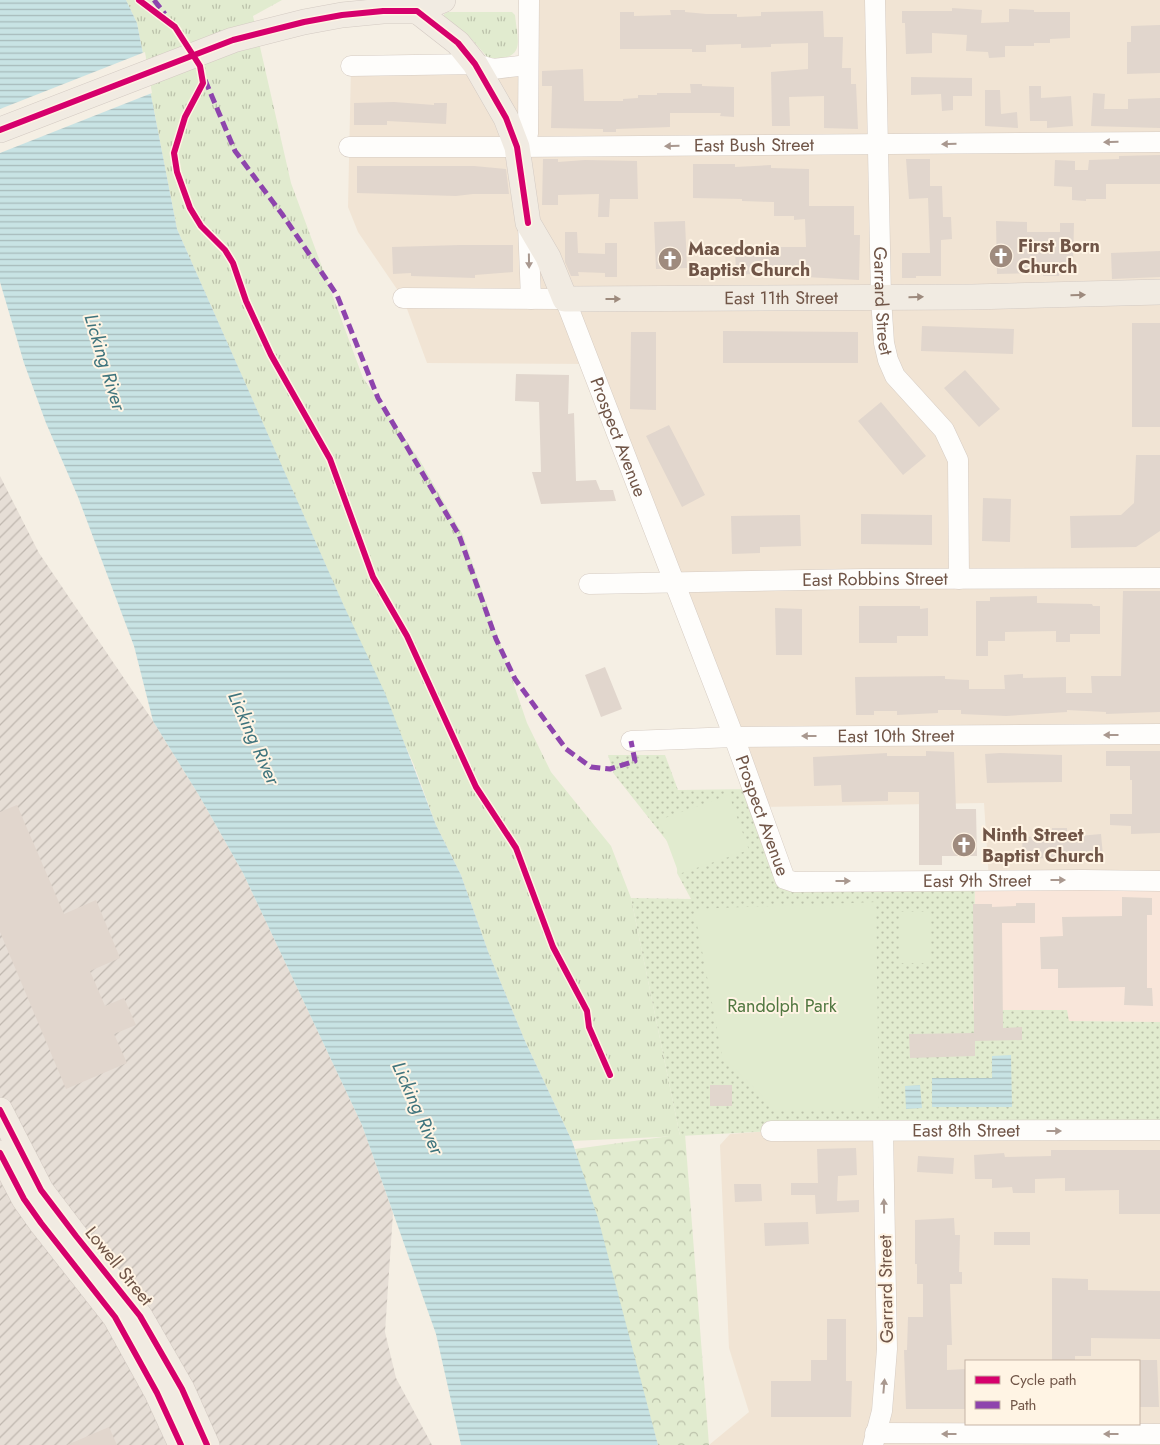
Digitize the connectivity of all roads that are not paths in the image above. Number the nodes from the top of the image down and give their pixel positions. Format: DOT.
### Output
graph roads {
  1 [pos="443,0"];
  2 [pos="529,0"];
  3 [pos="875,0"];
  4 [pos="417,11"];
  5 [pos="475,64"];
  6 [pos="528,65"];
  7 [pos="351,66"];
  8 [pos="0,130"];
  9 [pos="522,141"];
  10 [pos="1160,142"];
  11 [pos="878,144"];
  12 [pos="349,147"];
  13 [pos="528,223"];
  14 [pos="1160,292"];
  15 [pos="403,298"];
  16 [pos="881,298"];
  17 [pos="531,299"];
  18 [pos="565,299"];
  19 [pos="1160,578"];
  20 [pos="959,579"];
  21 [pos="589,584"];
  22 [pos="673,584"];
  23 [pos="1160,734"];
  24 [pos="734,737"];
  25 [pos="631,741"];
  26 [pos="1160,881"];
  27 [pos="794,882"];
  28 [pos="0,1110"];
  29 [pos="1160,1130"];
  30 [pos="771,1131"];
  31 [pos="883,1131"];
  32 [pos="0,1153"];
  33 [pos="1160,1434"];
  34 [pos="874,1439"];
  35 [pos="1032,1440"];
  36 [pos="181,1445"];
  37 [pos="207,1445"];
  1 -- 4 [label="main road"];
  2 -- 6 [label="street"];
  3 -- 11 [label="street, Garrard Street"];
  4 -- 5 [label="main road, Prospect Avenue"];
  4 -- 8 [label="main road"];
  5 -- 6 [label="street"];
  5 -- 7 [label="street"];
  5 -- 9 [label="main road, Prospect Avenue"];
  6 -- 9 [label="street"];
  11 -- 9 [label="street, East Bush Street, one-way"];
  9 -- 12 [label="street, East Bush Street"];
  9 -- 13 [label="main road, Prospect Avenue"];
  10 -- 11 [label="street, East Bush Street, one-way"];
  11 -- 16 [label="street, Garrard Street"];
  13 -- 17 [label="street, one-way"];
  13 -- 18 [label="main road, Prospect Avenue"];
  16 -- 14 [label="main road, East 11th Street, one-way"];
  15 -- 17 [label="street, East 11th Street"];
  18 -- 16 [label="main road, East 11th Street, one-way"];
  16 -- 20 [label="street, Garrard Street"];
  17 -- 18 [label="street, East 11th Street"];
  18 -- 22 [label="street, Prospect Avenue"];
  19 -- 20 [label="street, East Robbins Street"];
  20 -- 22 [label="street, East Robbins Street"];
  21 -- 22 [label="street, East Robbins Street"];
  22 -- 24 [label="street, Prospect Avenue"];
  23 -- 24 [label="street, East 10th Street, one-way"];
  24 -- 25 [label="street, East 10th Street"];
  24 -- 27 [label="street, Prospect Avenue"];
  27 -- 26 [label="street, East 9th Street, one-way"];
  28 -- 37 [label="main road, Lowell Street"];
  31 -- 29 [label="street, East 8th Street, one-way"];
  30 -- 31 [label="street, East 8th Street"];
  34 -- 31 [label="street, Garrard Street, one-way"];
  32 -- 36 [label="main road, Lowell Street"];
  33 -- 35 [label="street, one-way"];
  35 -- 34 [label="street, one-way"];
}
